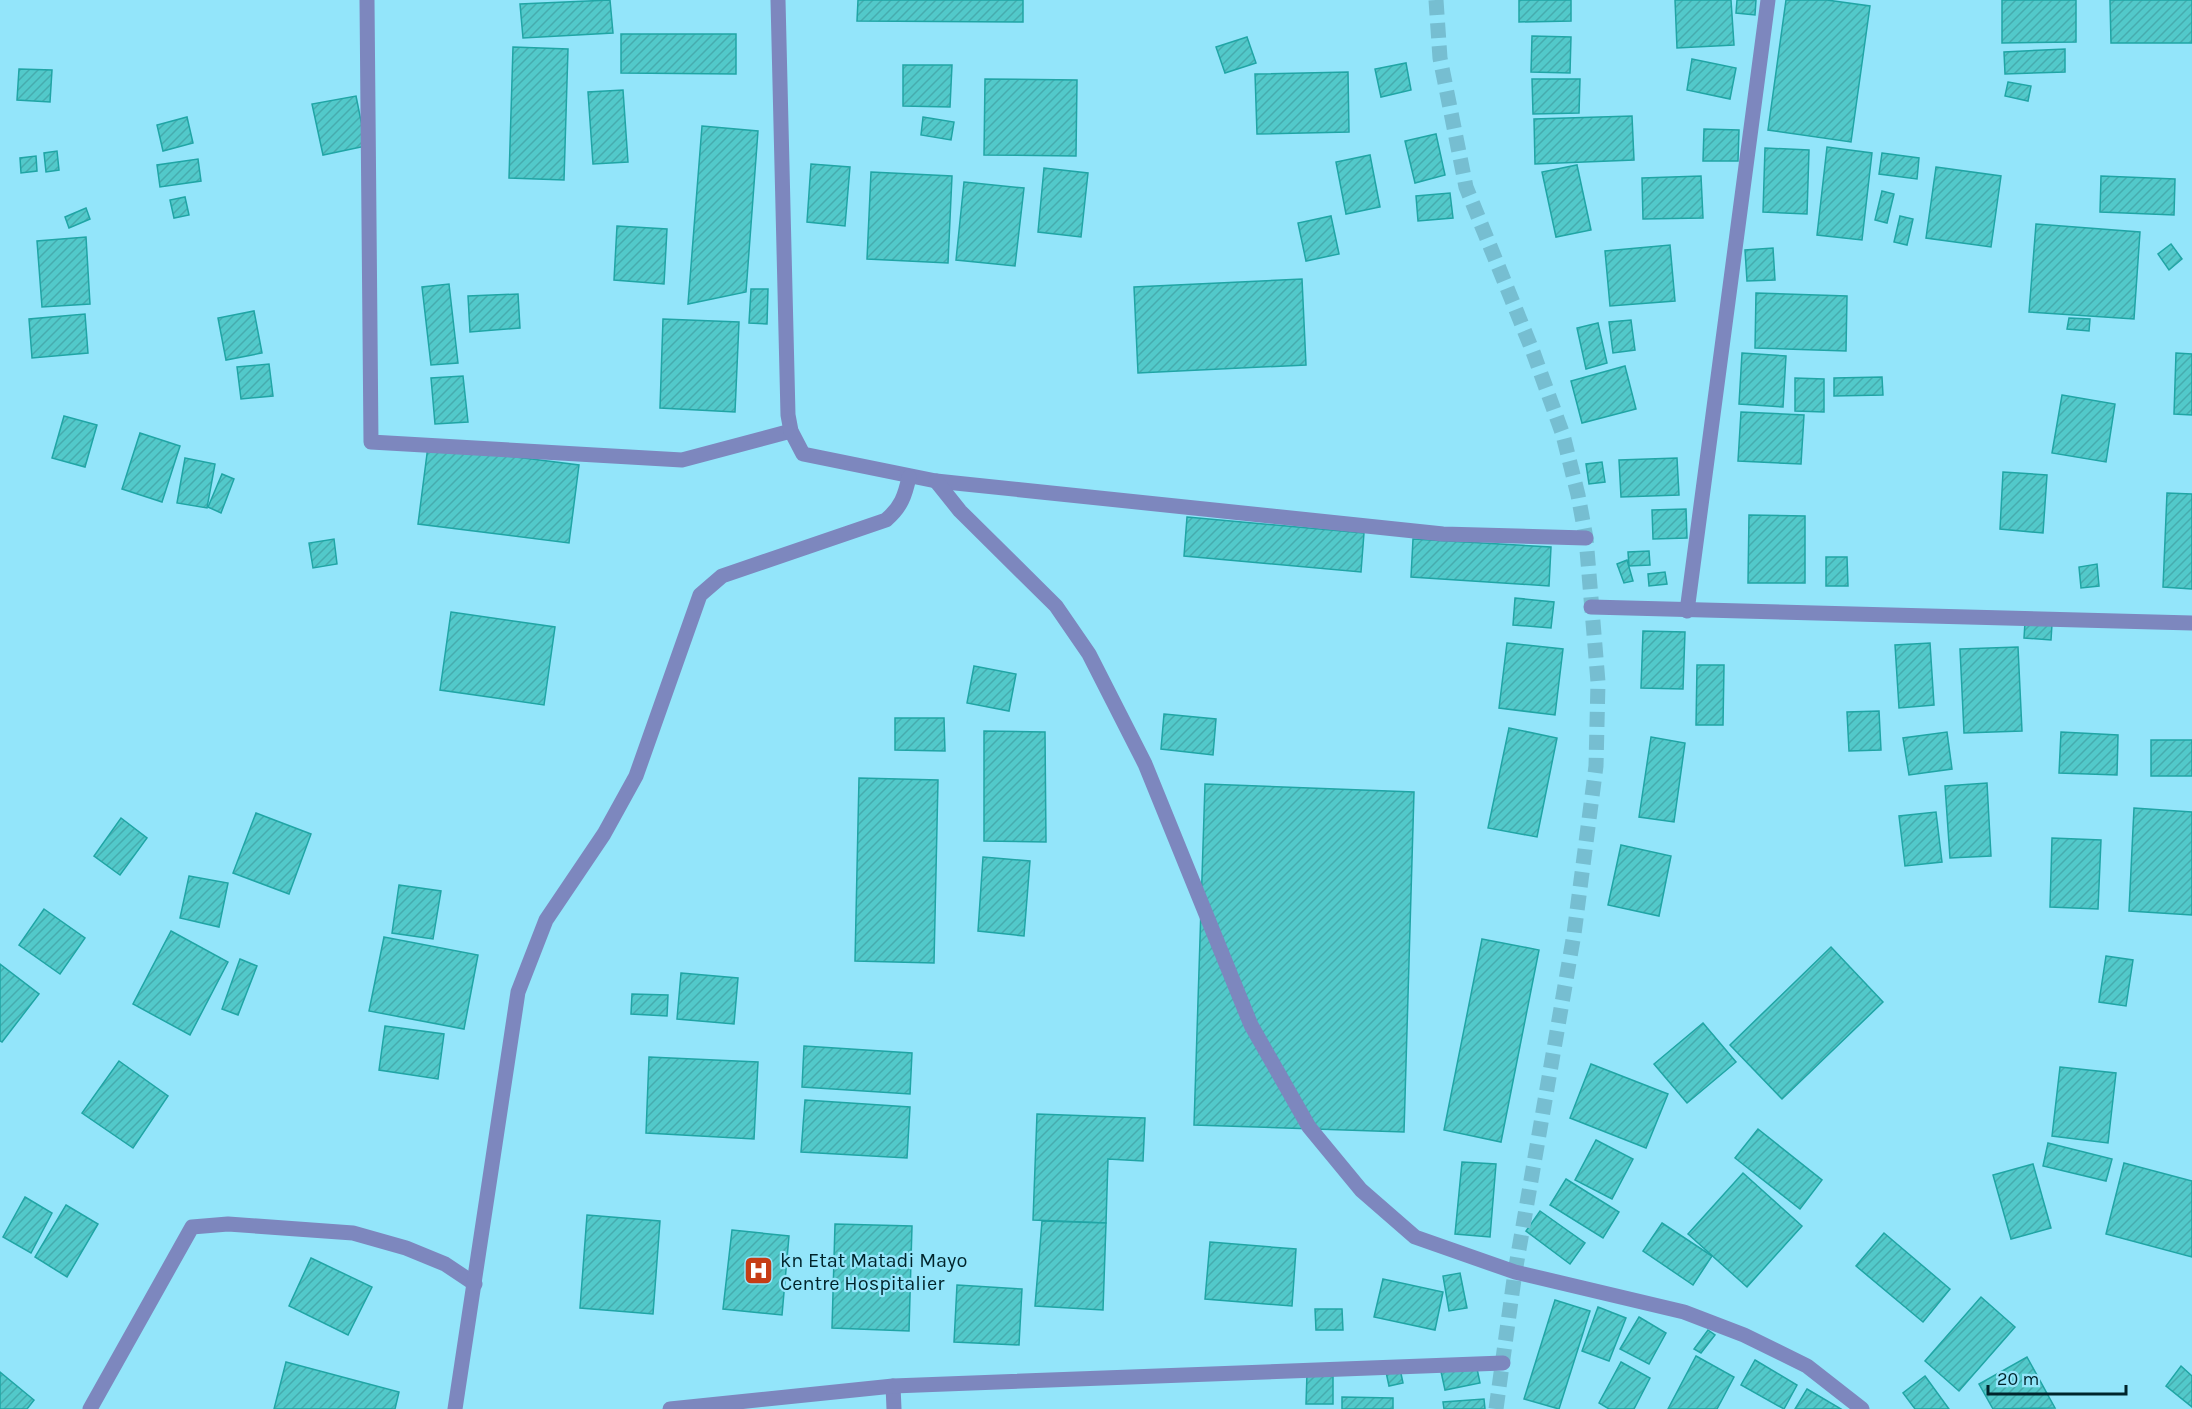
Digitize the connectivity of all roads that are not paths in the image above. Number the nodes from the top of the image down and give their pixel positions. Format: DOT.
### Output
graph roads {
  1 [pos="367,0"];
  2 [pos="778,0"];
  3 [pos="1768,0"];
  4 [pos="791,431"];
  5 [pos="909,477"];
  6 [pos="936,481"];
  7 [pos="1586,538"];
  8 [pos="1592,607"];
  9 [pos="1687,611"];
  10 [pos="2192,623"];
  11 [pos="475,1284"];
  12 [pos="1503,1363"];
  13 [pos="893,1386"];
  14 [pos="90,1409"];
  15 [pos="455,1409"];
  16 [pos="670,1409"];
  17 [pos="894,1409"];
  18 [pos="1862,1409"];
  1 -- 4 [label="street"];
  2 -- 4 [label="street"];
  3 -- 9 [label="street"];
  4 -- 5 [label="street"];
  5 -- 6 [label="street"];
  5 -- 11 [label="street"];
  6 -- 7 [label="street"];
  6 -- 18 [label="street"];
  8 -- 9 [label="street"];
  9 -- 10 [label="street"];
  11 -- 14 [label="street"];
  11 -- 15 [label="street"];
  12 -- 13 [label="street"];
  13 -- 16 [label="street"];
  13 -- 17 [label="street"];
}
